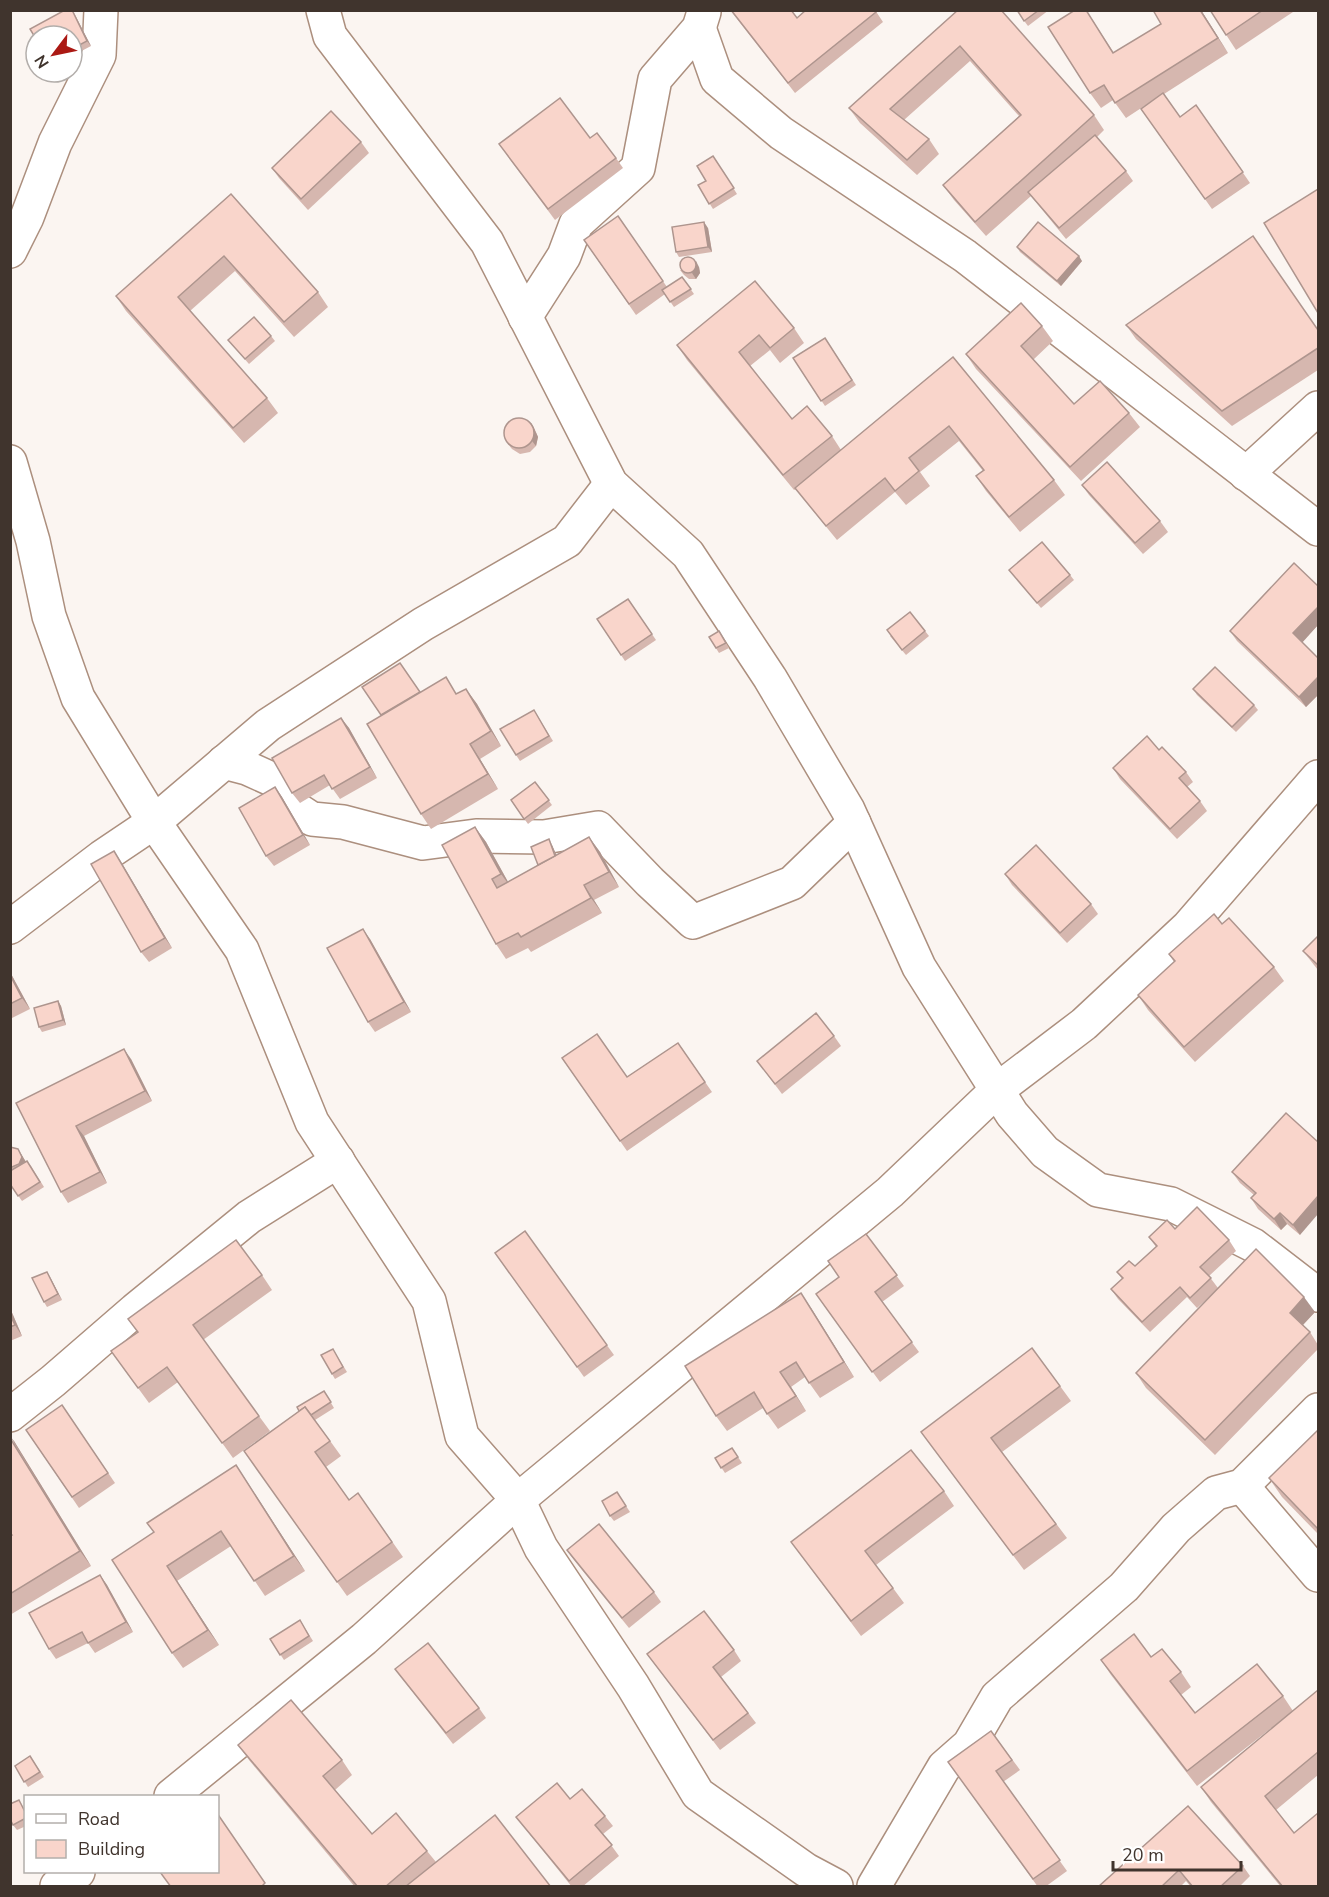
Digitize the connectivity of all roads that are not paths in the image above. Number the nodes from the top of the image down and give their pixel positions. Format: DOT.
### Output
graph roads {
  1 [pos="101,10"];
  2 [pos="323,10"];
  3 [pos="702,19"];
  4 [pos="10,251"];
  5 [pos="525,317"];
  6 [pos="1318,408"];
  7 [pos="10,462"];
  8 [pos="1246,474"];
  9 [pos="611,484"];
  10 [pos="1318,529"];
  11 [pos="224,762"];
  12 [pos="1318,777"];
  13 [pos="154,822"];
  14 [pos="854,824"];
  15 [pos="10,927"];
  16 [pos="997,1090"];
  17 [pos="338,1161"];
  18 [pos="1318,1294"];
  19 [pos="1318,1410"];
  20 [pos="10,1415"];
  21 [pos="1242,1486"];
  22 [pos="518,1500"];
  23 [pos="1318,1575"];
  24 [pos="173,1795"];
  25 [pos="78,1873"];
  26 [pos="80,1873"];
  27 [pos="57,1887"];
  28 [pos="98,1887"];
  29 [pos="836,1887"];
  30 [pos="874,1887"];
  1 -- 4 [label="street"];
  2 -- 5 [label="street"];
  3 -- 5 [label="street"];
  3 -- 8 [label="street"];
  5 -- 9 [label="street"];
  6 -- 8 [label="street"];
  7 -- 13 [label="street"];
  8 -- 10 [label="street"];
  9 -- 11 [label="street"];
  9 -- 14 [label="street"];
  11 -- 13 [label="street"];
  11 -- 14 [label="street"];
  12 -- 16 [label="street"];
  13 -- 15 [label="street"];
  13 -- 17 [label="street"];
  14 -- 16 [label="street"];
  16 -- 18 [label="street"];
  16 -- 22 [label="street"];
  17 -- 20 [label="street"];
  17 -- 22 [label="street"];
  19 -- 21 [label="street"];
  21 -- 23 [label="street"];
  21 -- 30 [label="street"];
  22 -- 24 [label="street"];
  22 -- 29 [label="street"];
  25 -- 27 [label="street"];
  26 -- 28 [label="street"];
}
